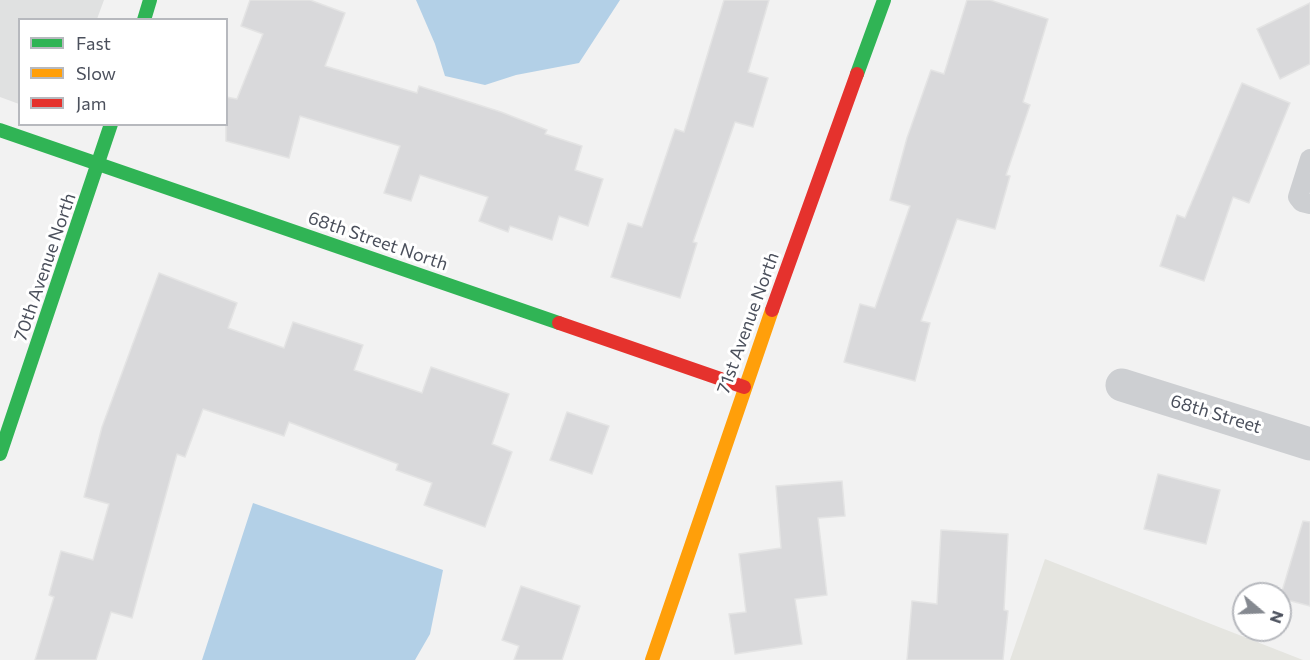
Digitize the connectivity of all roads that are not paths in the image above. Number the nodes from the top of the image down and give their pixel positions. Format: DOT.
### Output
graph roads {
  1 [pos="150,0"];
  2 [pos="884,0"];
  3 [pos="145,18"];
  4 [pos="110,126"];
  5 [pos="0,130"];
  6 [pos="1310,159"];
  7 [pos="98,164"];
  8 [pos="1310,204"];
  9 [pos="1122,385"];
  10 [pos="744,387"];
  11 [pos="1310,444"];
  12 [pos="0,454"];
  13 [pos="651,660"];
  1 -- 3 [label="street"];
  2 -- 10 [label="street, 71st Avenue North"];
  4 -- 7 [label="street, 70th Avenue North"];
  5 -- 7 [label="street, 68th Street North"];
  6 -- 8 [label="lane"];
  7 -- 10 [label="street, 68th Street North"];
  7 -- 12 [label="street, 70th Avenue North"];
  9 -- 11 [label="street, 68th Street"];
  10 -- 13 [label="street, 71st Avenue North"];
}
